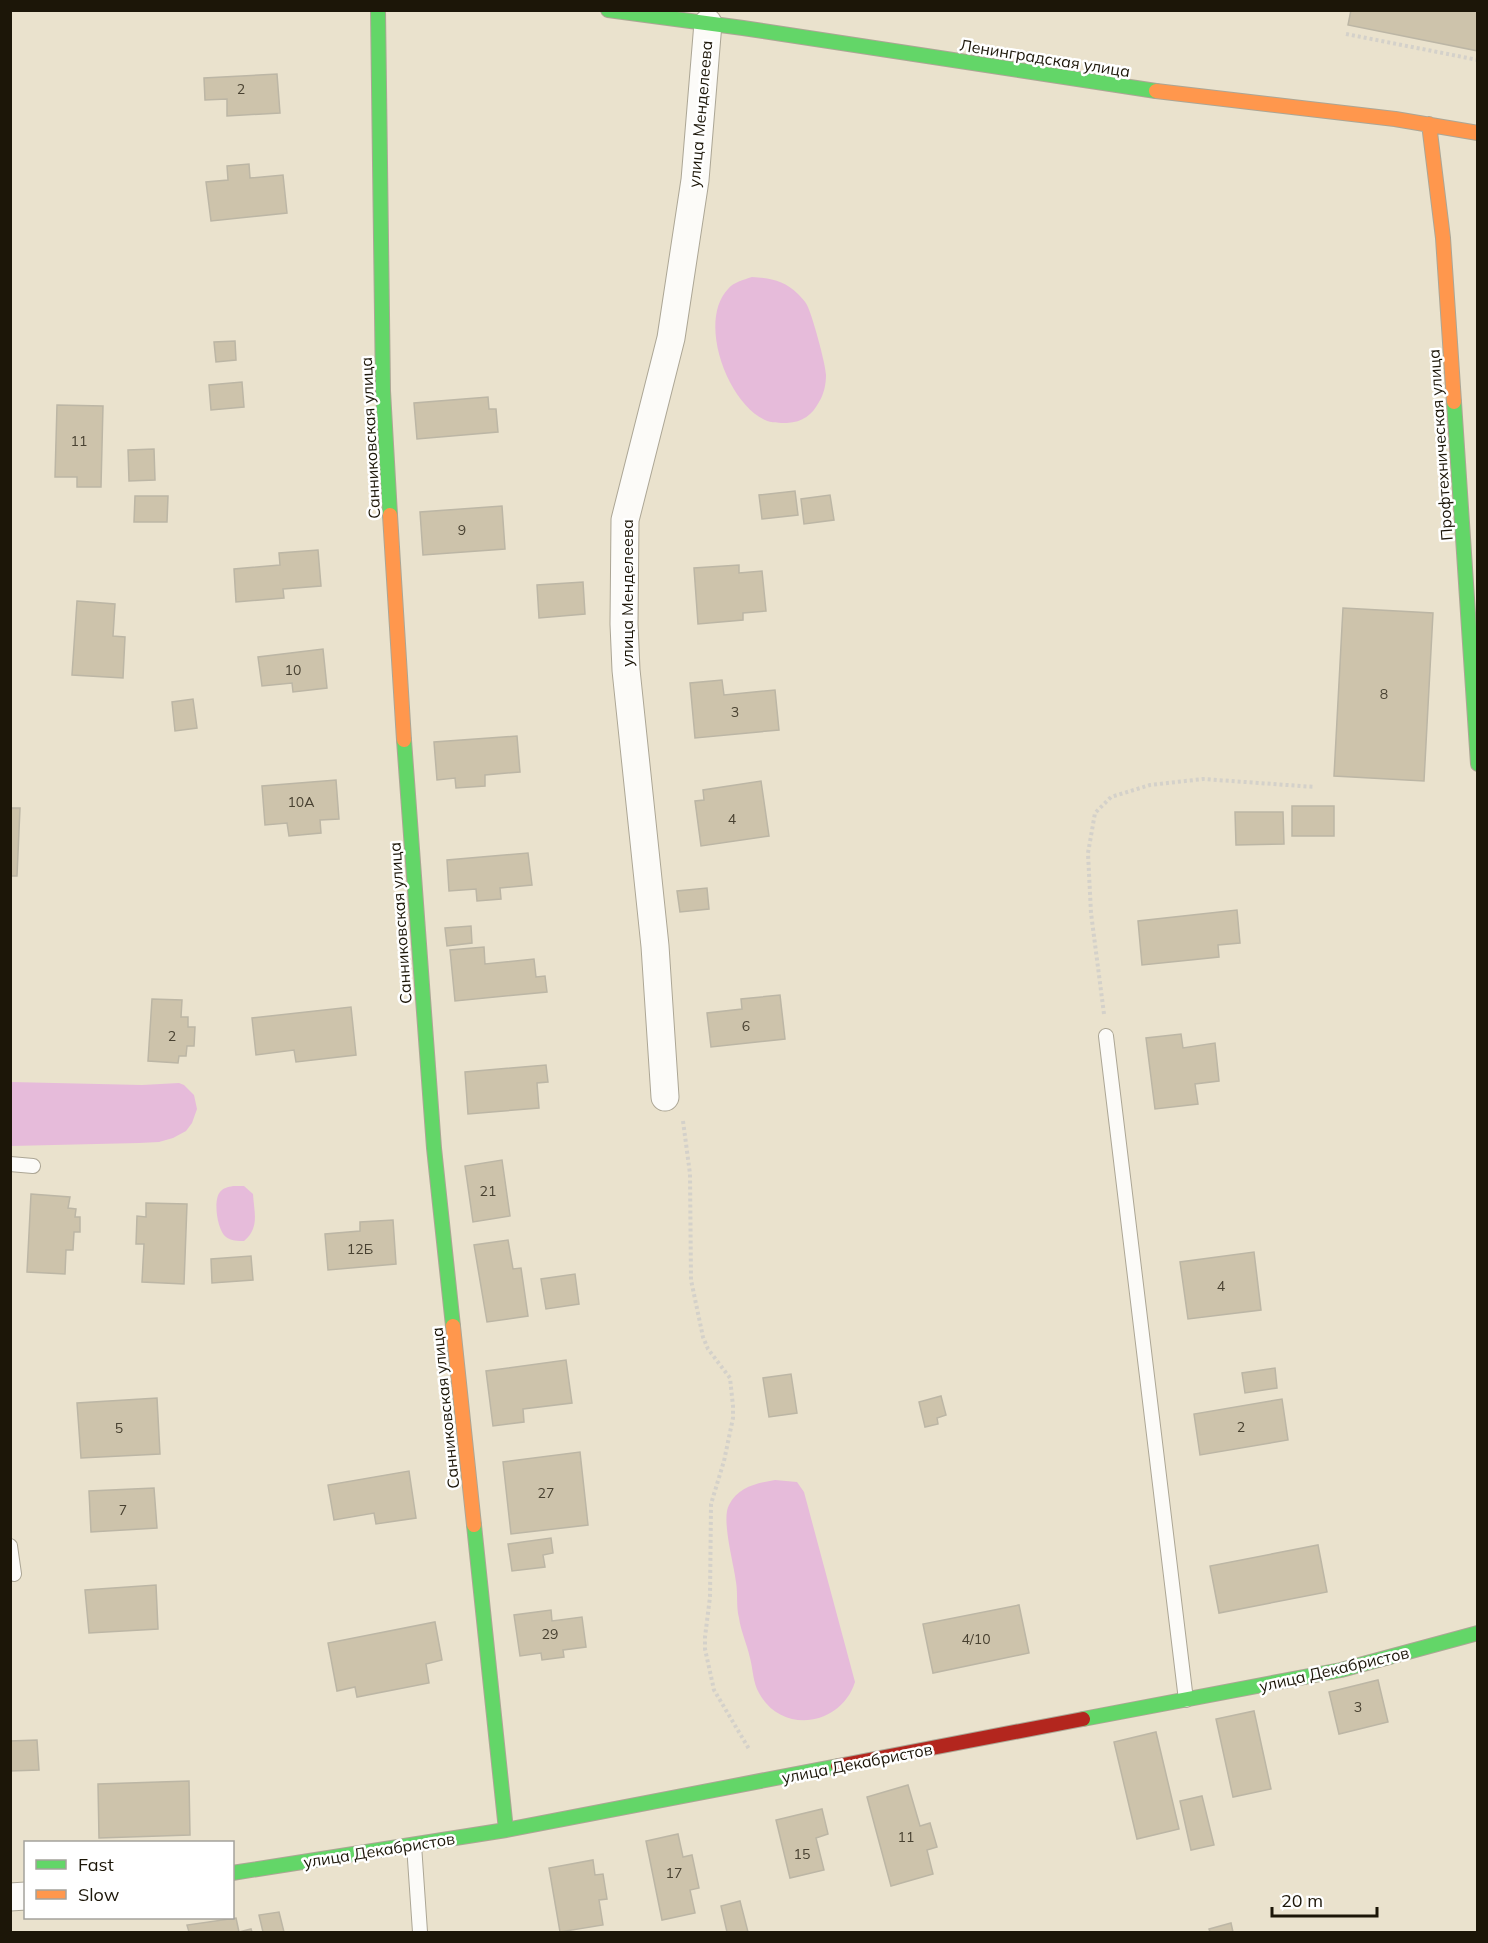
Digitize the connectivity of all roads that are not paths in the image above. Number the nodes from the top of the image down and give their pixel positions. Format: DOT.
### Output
graph roads {
  1 [pos="378,10"];
  2 [pos="608,10"];
  3 [pos="708,22"];
  4 [pos="1429,124"];
  5 [pos="1478,133"];
  6 [pos="1478,764"];
  7 [pos="1106,1036"];
  8 [pos="665,1096"];
  9 [pos="10,1164"];
  10 [pos="33,1166"];
  11 [pos="10,1546"];
  12 [pos="14,1574"];
  13 [pos="1478,1633"];
  14 [pos="1186,1700"];
  15 [pos="506,1830"];
  16 [pos="414,1845"];
  17 [pos="234,1873"];
  18 [pos="420,1932"];
  1 -- 15 [label="street, Санниковская улица"];
  2 -- 3 [label="street, Ленинградская улица"];
  3 -- 4 [label="street, Ленинградская улица"];
  3 -- 8 [label="street, улица Менделеева"];
  4 -- 5 [label="street, Ленинградская улица"];
  4 -- 6 [label="street, Профтехническая улица"];
  7 -- 14 [label="lane"];
  9 -- 10 [label="lane"];
  11 -- 12 [label="lane"];
  13 -- 14 [label="street, улица Декабристов"];
  14 -- 15 [label="street, улица Декабристов"];
  15 -- 16 [label="street, улица Декабристов"];
  16 -- 17 [label="street, улица Декабристов"];
  16 -- 18 [label="lane"];
}
